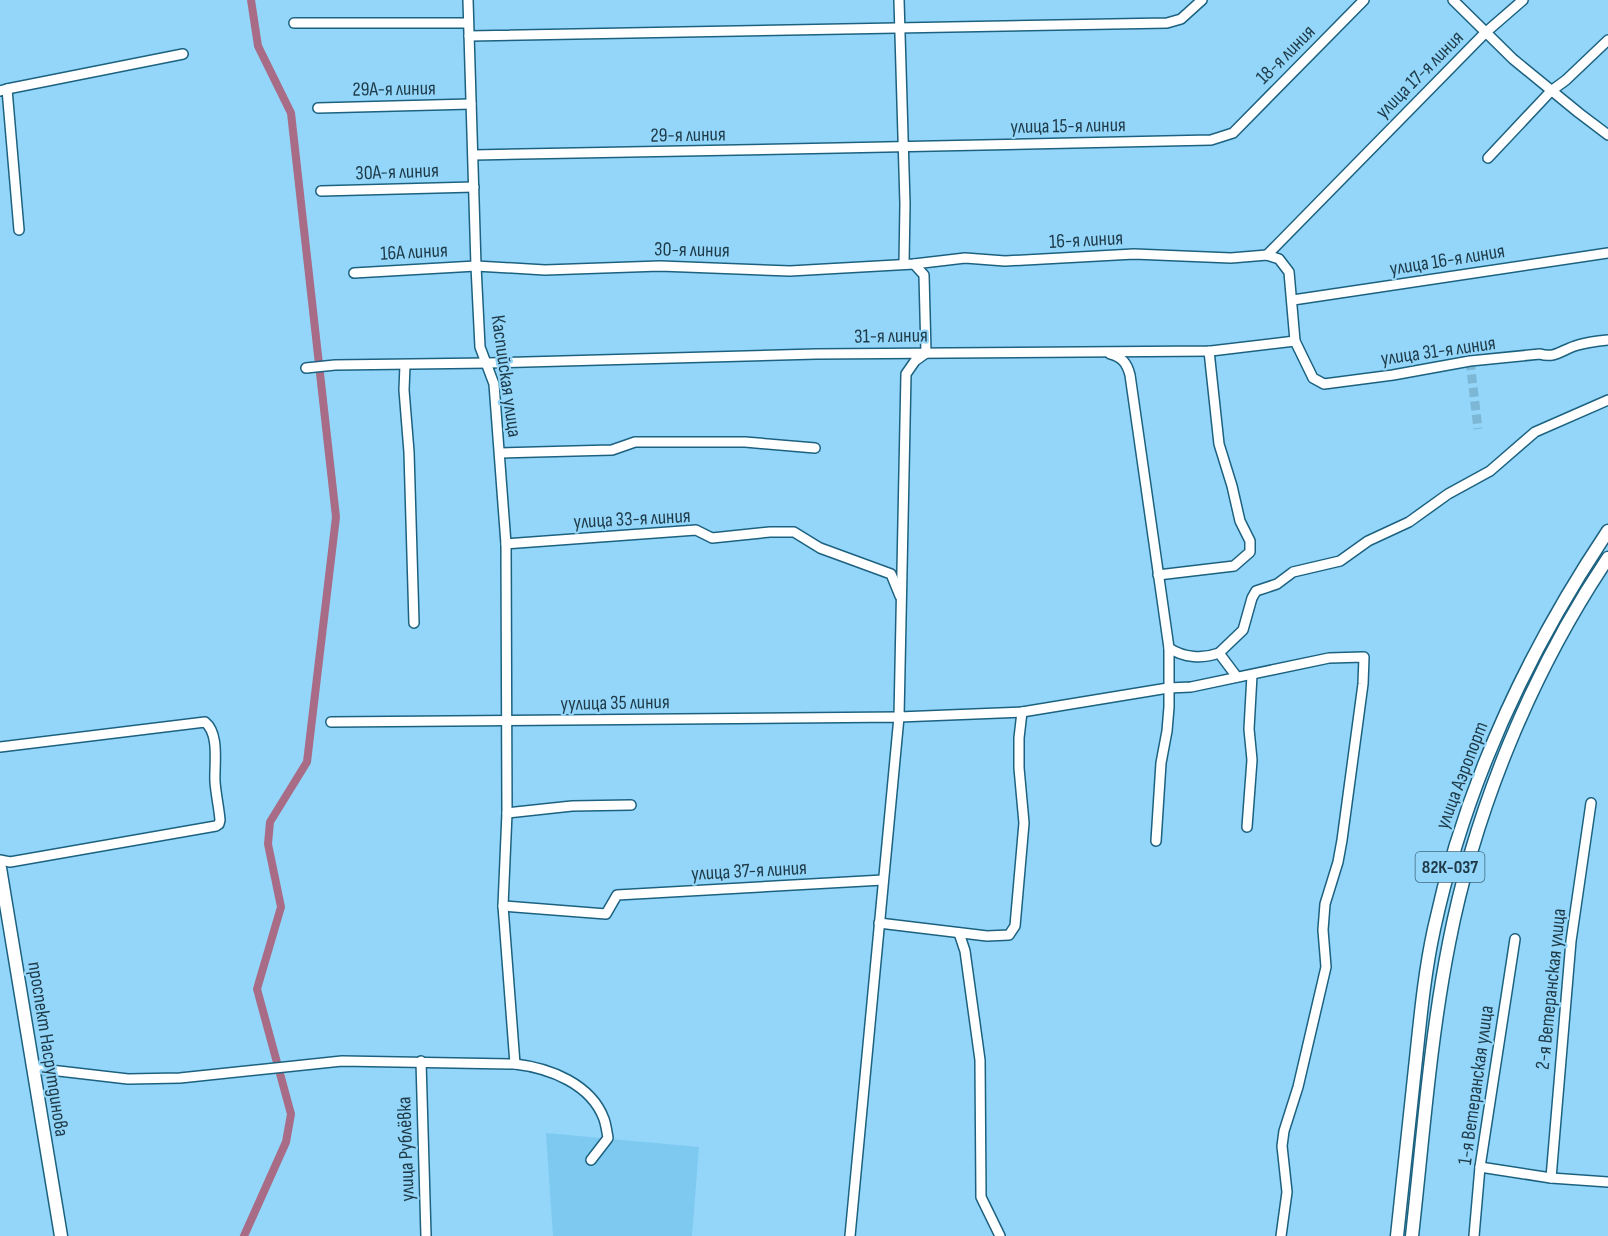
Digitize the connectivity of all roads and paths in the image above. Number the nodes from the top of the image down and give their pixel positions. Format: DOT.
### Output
graph roads {
  1 [pos="468,0"];
  2 [pos="899,0"];
  3 [pos="1202,0"];
  4 [pos="1364,0"];
  5 [pos="1453,0"];
  6 [pos="1523,0"];
  7 [pos="294,23"];
  8 [pos="468,23"];
  9 [pos="899,28"];
  10 [pos="1485,33"];
  11 [pos="469,36"];
  12 [pos="1608,40"];
  13 [pos="183,54"];
  14 [pos="3,90"];
  15 [pos="1551,91"];
  16 [pos="471,104"];
  17 [pos="318,108"];
  18 [pos="1233,133"];
  19 [pos="1608,135"];
  20 [pos="903,145"];
  21 [pos="474,155"];
  22 [pos="1488,158"];
  23 [pos="474,187"];
  24 [pos="321,191"];
  25 [pos="19,230"];
  26 [pos="1608,253"];
  27 [pos="1267,255"];
  28 [pos="908,264"];
  29 [pos="476,266"];
  30 [pos="354,273"];
  31 [pos="1293,300"];
  32 [pos="1608,340"];
  33 [pos="1295,341"];
  34 [pos="1102,351"];
  35 [pos="1209,351"];
  36 [pos="926,353"];
  37 [pos="488,363"];
  38 [pos="405,364"];
  39 [pos="306,368"];
  40 [pos="1608,400"];
  41 [pos="815,448"];
  42 [pos="500,453"];
  43 [pos="1608,531"];
  44 [pos="506,544"];
  45 [pos="1608,558"];
  46 [pos="1158,575"];
  47 [pos="902,603"];
  48 [pos="414,623"];
  49 [pos="1169,648"];
  50 [pos="1219,653"];
  51 [pos="1252,675"];
  52 [pos="1237,677"];
  53 [pos="1168,688"];
  54 [pos="1022,712"];
  55 [pos="899,717"];
  56 [pos="508,721"];
  57 [pos="331,722"];
  58 [pos="0,747"];
  59 [pos="1591,803"];
  60 [pos="631,805"];
  61 [pos="507,813"];
  62 [pos="1247,827"];
  63 [pos="1156,841"];
  64 [pos="0,860"];
  65 [pos="0,868"];
  66 [pos="883,880"];
  67 [pos="503,906"];
  68 [pos="879,923"];
  69 [pos="959,933"];
  70 [pos="1515,939"];
  71 [pos="421,1061"];
  72 [pos="515,1064"];
  73 [pos="33,1068"];
  74 [pos="591,1160"];
  75 [pos="1480,1167"];
  76 [pos="1551,1178"];
  77 [pos="1608,1182"];
  78 [pos="61,1236"];
  79 [pos="426,1236"];
  80 [pos="850,1236"];
  81 [pos="1000,1236"];
  82 [pos="1281,1236"];
  83 [pos="1397,1236"];
  84 [pos="1412,1236"];
  85 [pos="1474,1236"];
  1 -- 8 [label="street, Каспийская улица"];
  2 -- 9 [label="street"];
  3 -- 9 [label="street"];
  4 -- 18 [label="street, 18-я линия"];
  5 -- 10 [label="street"];
  6 -- 10 [label="street"];
  7 -- 8 [label="street"];
  8 -- 11 [label="street, Каспийская улица"];
  9 -- 11 [label="street"];
  9 -- 20 [label="street"];
  10 -- 15 [label="street, улица 17-я линия"];
  10 -- 27 [label="street, улица 17-я линия"];
  11 -- 16 [label="street, Каспийская улица"];
  12 -- 15 [label="street"];
  13 -- 14 [label="street"];
  14 -- 25 [label="street"];
  15 -- 19 [label="street, улица 17-я линия"];
  15 -- 22 [label="street"];
  16 -- 17 [label="street, 29А-я линия"];
  16 -- 21 [label="street, Каспийская улица"];
  18 -- 20 [label="street, улица 15-я линия"];
  20 -- 21 [label="street, 29-я линия"];
  20 -- 28 [label="street"];
  21 -- 23 [label="street, Каспийская улица"];
  23 -- 24 [label="street, 30А-я линия"];
  23 -- 29 [label="street, Каспийская улица"];
  26 -- 31 [label="street, улица 16-я линия"];
  27 -- 28 [label="street, 16-я линия"];
  27 -- 31 [label="street"];
  28 -- 29 [label="street, 30-я линия"];
  28 -- 36 [label="street"];
  29 -- 30 [label="street, 16А линия"];
  29 -- 37 [label="street, Каспийская улица"];
  31 -- 33 [label="street"];
  32 -- 33 [label="street, улица 31-я линия"];
  33 -- 35 [label="street, 31-я линия"];
  34 -- 35 [label="street, 31-я линия"];
  34 -- 36 [label="street, 31-я линия"];
  34 -- 46 [label="street"];
  35 -- 46 [label="street"];
  36 -- 37 [label="street, 31-я линия"];
  36 -- 47 [label="street"];
  37 -- 38 [label="street, 31-я линия"];
  37 -- 42 [label="street, Каспийская улица"];
  38 -- 39 [label="street, 31-я линия"];
  38 -- 48 [label="street"];
  40 -- 50 [label="street"];
  41 -- 42 [label="street"];
  42 -- 44 [label="street, Каспийская улица"];
  43 -- 83 [label="main road, улица Аэропорт / 82К-037"];
  44 -- 47 [label="street, улица 33-я линия"];
  44 -- 56 [label="street, Каспийская улица"];
  45 -- 84 [label="main road, улица Аэропорт"];
  46 -- 49 [label="street"];
  47 -- 55 [label="street"];
  49 -- 50 [label="street"];
  49 -- 53 [label="street"];
  50 -- 52 [label="street"];
  51 -- 52 [label="street, уулица 35 линия"];
  51 -- 62 [label="street"];
  51 -- 82 [label="street, уулица 35 линия"];
  52 -- 53 [label="street, уулица 35 линия"];
  53 -- 54 [label="street, уулица 35 линия"];
  53 -- 63 [label="street"];
  54 -- 55 [label="street, уулица 35 линия"];
  54 -- 69 [label="street"];
  55 -- 56 [label="street, уулица 35 линия"];
  55 -- 66 [label="street"];
  56 -- 57 [label="street, уулица 35 линия"];
  56 -- 61 [label="street, Каспийская улица"];
  58 -- 64 [label="street"];
  59 -- 76 [label="street, 2-я Ветеранская улица"];
  60 -- 61 [label="street"];
  61 -- 67 [label="street, Каспийская улица"];
  65 -- 73 [label="main road, проспект Насрутдинова"];
  66 -- 67 [label="street, улица 37-я линия"];
  66 -- 68 [label="street"];
  67 -- 72 [label="street, Каспийская улица"];
  68 -- 69 [label="street"];
  68 -- 80 [label="street"];
  69 -- 81 [label="street"];
  70 -- 75 [label="street, 1-я Ветеранская улица"];
  71 -- 72 [label="street"];
  71 -- 73 [label="street"];
  71 -- 79 [label="street, улица Рублёвка"];
  72 -- 74 [label="street"];
  73 -- 78 [label="main road, проспект Насрутдинова"];
  75 -- 76 [label="street"];
  75 -- 85 [label="street, 1-я Ветеранская улица"];
  76 -- 77 [label="street"];
}
